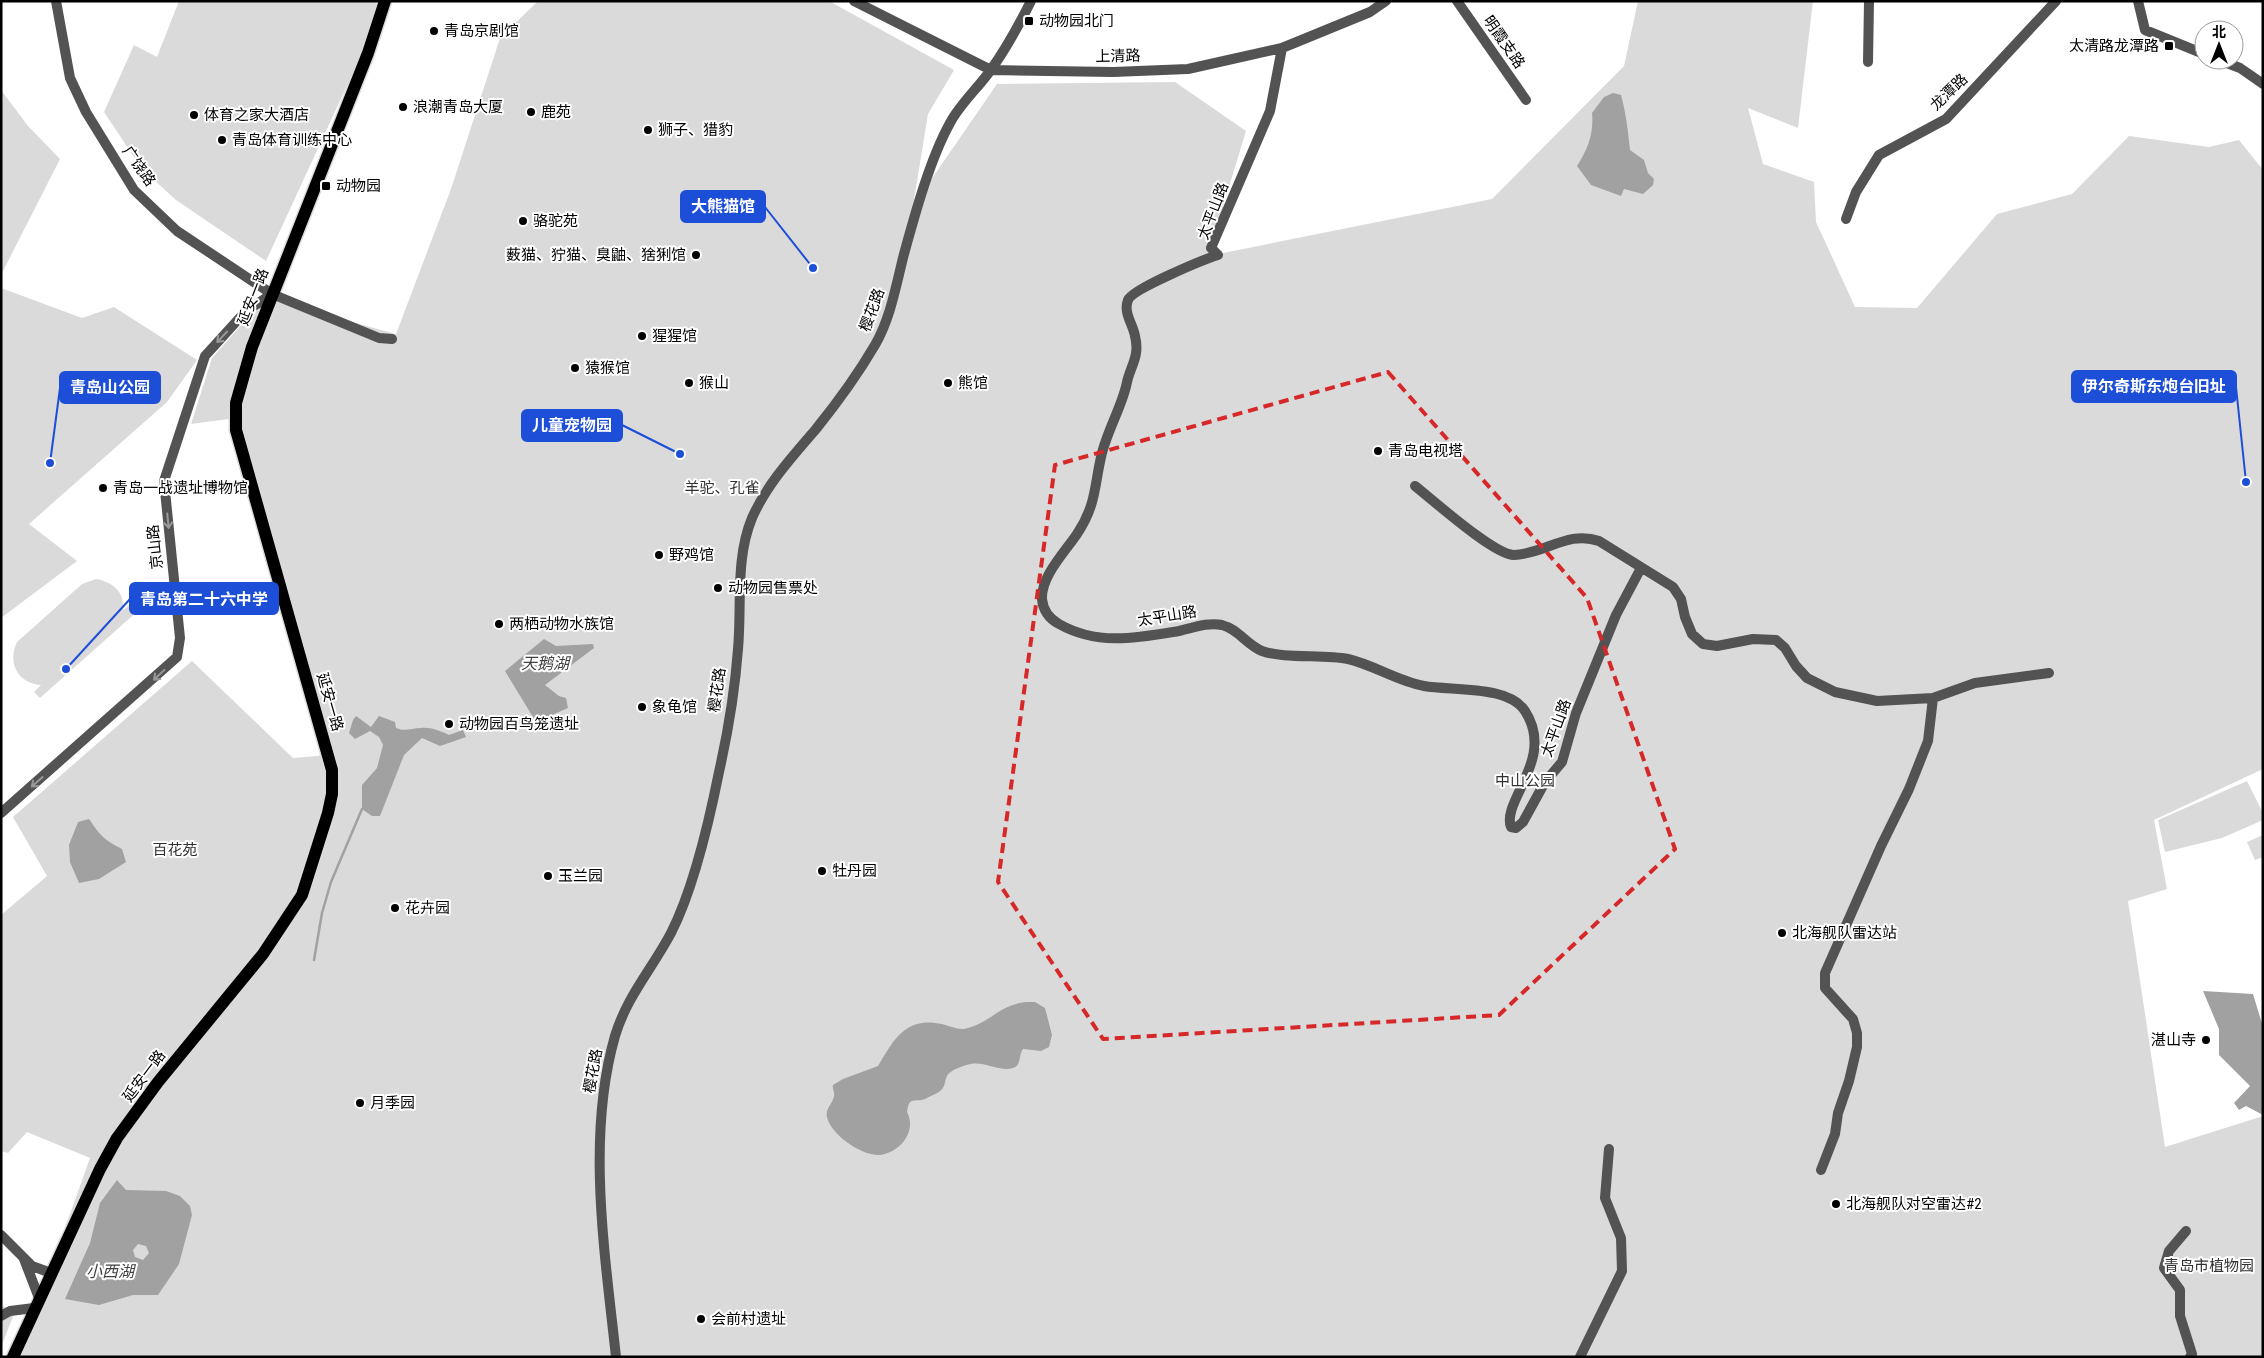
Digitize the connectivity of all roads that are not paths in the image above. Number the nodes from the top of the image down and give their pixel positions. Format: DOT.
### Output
graph roads {
  1 [pos="56,1"];
  2 [pos="385,1"];
  3 [pos="854,1"];
  4 [pos="1031,1"];
  5 [pos="1386,1"];
  6 [pos="1457,1"];
  7 [pos="1869,1"];
  8 [pos="2056,1"];
  9 [pos="2138,1"];
  10 [pos="1282,48"];
  11 [pos="2194,50"];
  12 [pos="1868,62"];
  13 [pos="990,70"];
  14 [pos="2243,70"];
  15 [pos="2263,84"];
  16 [pos="1526,100"];
  17 [pos="1846,219"];
  18 [pos="272,294"];
  19 [pos="392,339"];
  20 [pos="1415,486"];
  21 [pos="1641,568"];
  22 [pos="2049,673"];
  23 [pos="1933,698"];
  24 [pos="1,813"];
  25 [pos="1609,1148"];
  26 [pos="1821,1170"];
  27 [pos="2186,1231"];
  28 [pos="1,1235"];
  29 [pos="22,1256"];
  30 [pos="51,1273"];
  31 [pos="36,1303"];
  32 [pos="1,1316"];
  33 [pos="13,1357"];
  34 [pos="616,1357"];
  35 [pos="1580,1357"];
  36 [pos="2190,1357"];
  1 -- 18 [label="street, 广饶路"];
  2 -- 18 [label="main road, 延安一路"];
  3 -- 13 [label="street, 上清路"];
  4 -- 13 [label="street, 樱花路"];
  5 -- 10 [label="street, 上清路"];
  6 -- 16 [label="street, 明霞支路"];
  7 -- 12 [label="street"];
  8 -- 17 [label="street, 龙潭路"];
  9 -- 11 [label="street"];
  10 -- 13 [label="street, 上清路"];
  10 -- 21 [label="street, 太平山路"];
  13 -- 34 [label="street, 樱花路"];
  14 -- 15 [label="street"];
  18 -- 19 [label="street, 广饶路"];
  18 -- 24 [label="street, 京山路, one-way"];
  18 -- 30 [label="main road, 延安一路"];
  20 -- 21 [label="street"];
  21 -- 23 [label="street"];
  22 -- 23 [label="street"];
  23 -- 26 [label="street"];
  25 -- 35 [label="street"];
  27 -- 36 [label="street"];
  28 -- 29 [label="street"];
  29 -- 30 [label="street"];
  29 -- 31 [label="street"];
  30 -- 31 [label="main road, 延安一路"];
  31 -- 32 [label="street"];
  31 -- 33 [label="main road, 延安一路"];
}
